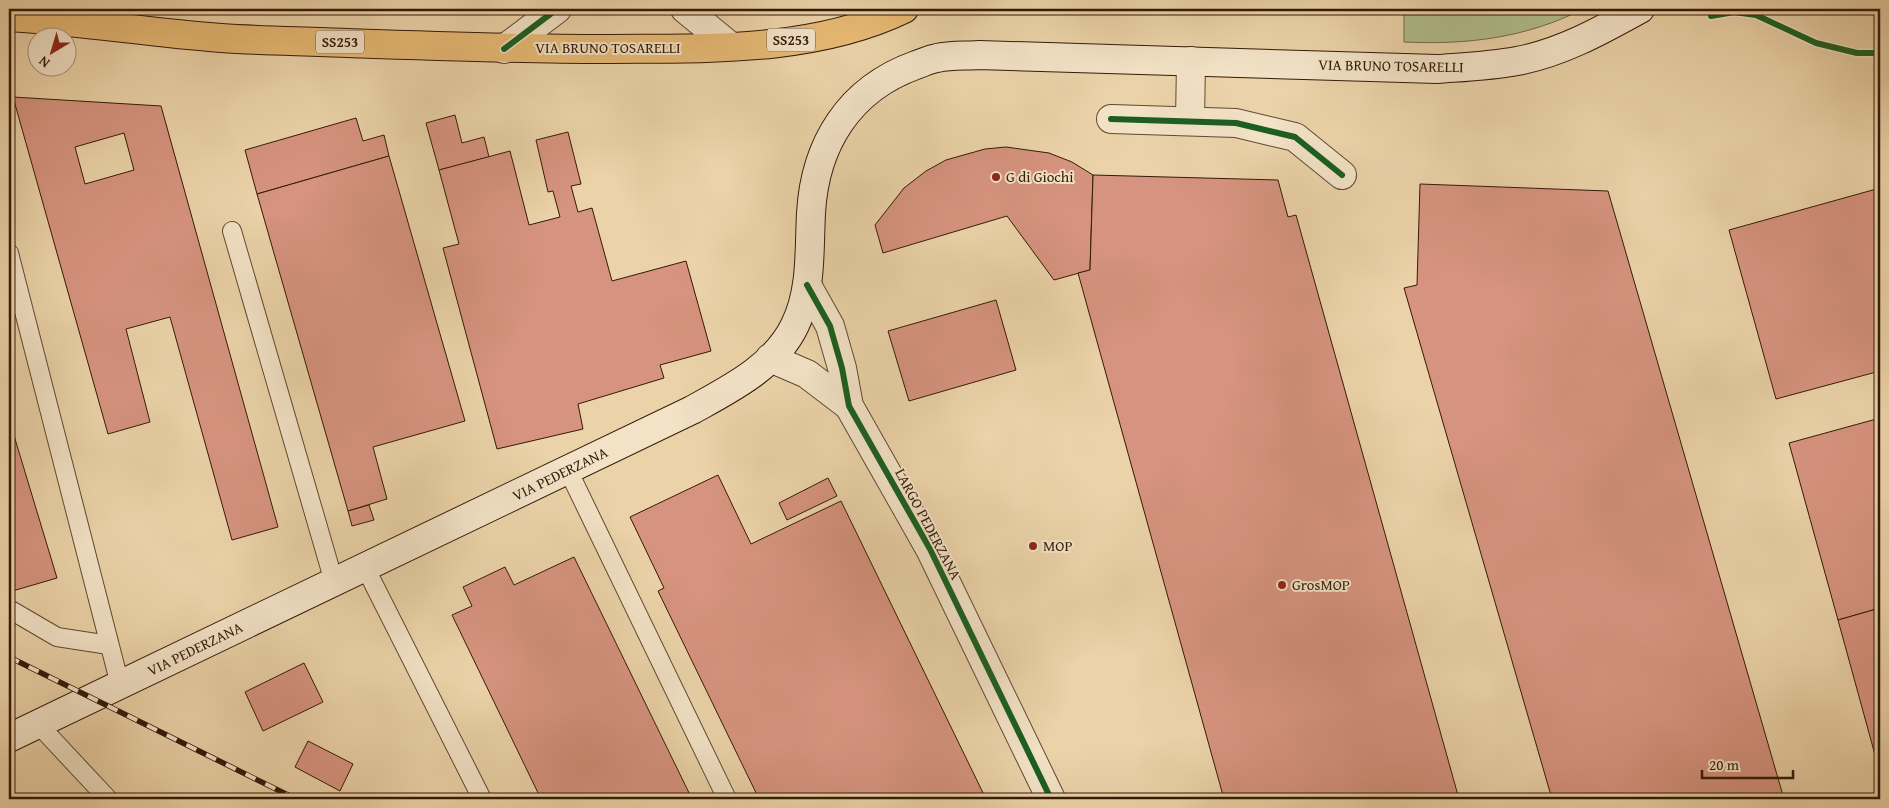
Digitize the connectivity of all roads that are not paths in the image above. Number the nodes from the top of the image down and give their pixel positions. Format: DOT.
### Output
graph roads {
  1 [pos="557,9"];
  2 [pos="686,9"];
  3 [pos="904,9"];
  4 [pos="1640,9"];
  5 [pos="9,17"];
  6 [pos="730,46"];
  7 [pos="504,49"];
  8 [pos="936,58"];
  9 [pos="1191,61"];
  10 [pos="1111,119"];
  11 [pos="1190,121"];
  12 [pos="1342,175"];
  13 [pos="232,231"];
  14 [pos="9,253"];
  15 [pos="807,285"];
  16 [pos="770,358"];
  17 [pos="849,406"];
  18 [pos="568,470"];
  19 [pos="365,567"];
  20 [pos="334,582"];
  21 [pos="9,609"];
  22 [pos="109,646"];
  23 [pos="120,685"];
  24 [pos="38,724"];
  25 [pos="9,738"];
  26 [pos="108,799"];
  27 [pos="482,799"];
  28 [pos="727,799"];
  29 [pos="1051,799"];
  1 -- 7 [label="main road"];
  2 -- 6 [label="main road"];
  3 -- 6 [label="main road, VIA BRUNO TOSARELLI / SS253"];
  4 -- 9 [label="main road, VIA BRUNO TOSARELLI"];
  5 -- 7 [label="main road, VIA BRUNO TOSARELLI / SS253"];
  6 -- 7 [label="main road, VIA BRUNO TOSARELLI / SS253"];
  8 -- 9 [label="main road, VIA BRUNO TOSARELLI"];
  8 -- 15 [label="main road, VIA PEDERZANA"];
  9 -- 11 [label="main road"];
  10 -- 11 [label="main road"];
  11 -- 12 [label="main road"];
  13 -- 20 [label="lane"];
  14 -- 22 [label="lane"];
  15 -- 16 [label="main road, VIA PEDERZANA"];
  15 -- 17 [label="main road, LARGO PEDERZANA"];
  16 -- 17 [label="main road, LARGO PEDERZANA"];
  16 -- 18 [label="main road, VIA PEDERZANA"];
  17 -- 29 [label="main road, LARGO PEDERZANA"];
  18 -- 19 [label="main road, VIA PEDERZANA"];
  18 -- 28 [label="lane"];
  19 -- 20 [label="main road, VIA PEDERZANA"];
  19 -- 27 [label="lane"];
  20 -- 23 [label="main road, VIA PEDERZANA"];
  21 -- 22 [label="lane"];
  22 -- 23 [label="lane"];
  23 -- 24 [label="main road, VIA PEDERZANA"];
  24 -- 25 [label="main road, VIA PEDERZANA"];
  24 -- 26 [label="lane"];
}
